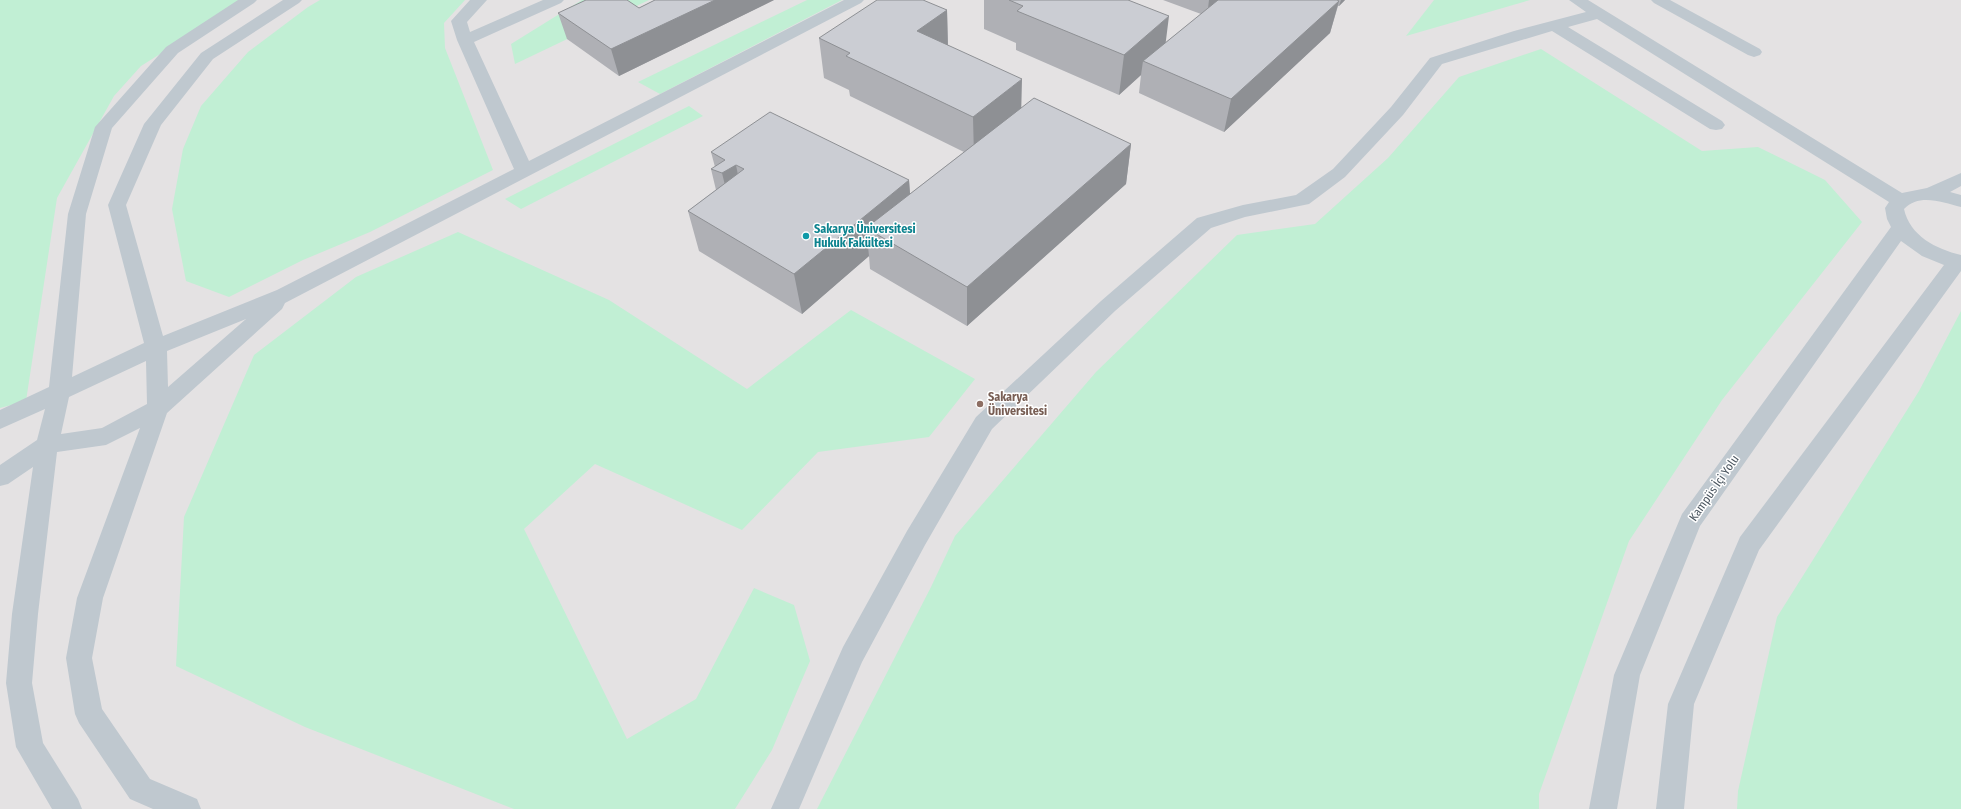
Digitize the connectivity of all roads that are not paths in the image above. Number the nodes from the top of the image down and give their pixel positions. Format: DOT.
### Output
graph roads {
  1 [pos="249,0"];
  2 [pos="294,0"];
  3 [pos="479,0"];
  4 [pos="556,0"];
  5 [pos="856,0"];
  6 [pos="1577,0"];
  7 [pos="1659,0"];
  8 [pos="1598,14"];
  9 [pos="1554,25"];
  10 [pos="465,40"];
  11 [pos="1754,52"];
  12 [pos="1716,125"];
  13 [pos="524,170"];
  14 [pos="1961,179"];
  15 [pos="1930,194"];
  16 [pos="1900,200"];
  17 [pos="1961,201"];
  18 [pos="1900,229"];
  19 [pos="1959,262"];
  20 [pos="284,295"];
  21 [pos="156,347"];
  22 [pos="60,391"];
  23 [pos="158,408"];
  24 [pos="0,420"];
  25 [pos="47,445"];
  26 [pos="0,477"];
  27 [pos="68,809"];
  28 [pos="187,809"];
  29 [pos="785,809"];
  30 [pos="1603,809"];
  31 [pos="1670,809"];
  1 -- 22 [label="street"];
  2 -- 21 [label="street"];
  3 -- 10 [label="street"];
  4 -- 10 [label="street"];
  5 -- 13 [label="street"];
  6 -- 8 [label="street"];
  7 -- 11 [label="street"];
  8 -- 9 [label="street"];
  8 -- 16 [label="street"];
  9 -- 12 [label="street"];
  9 -- 29 [label="street"];
  10 -- 13 [label="street"];
  13 -- 20 [label="street"];
  14 -- 15 [label="street"];
  15 -- 16 [label="street"];
  15 -- 17 [label="street"];
  16 -- 18 [label="street"];
  18 -- 19 [label="street"];
  18 -- 30 [label="street, Kampüs İçi Yolu"];
  19 -- 31 [label="street"];
  20 -- 21 [label="street"];
  20 -- 23 [label="street"];
  21 -- 22 [label="street"];
  21 -- 23 [label="street"];
  22 -- 24 [label="street"];
  22 -- 25 [label="street"];
  23 -- 25 [label="street"];
  23 -- 28 [label="street"];
  25 -- 26 [label="street"];
  25 -- 27 [label="street"];
}
